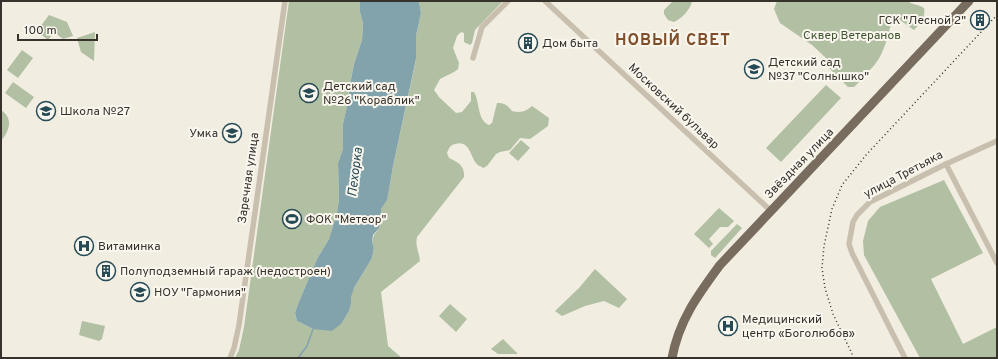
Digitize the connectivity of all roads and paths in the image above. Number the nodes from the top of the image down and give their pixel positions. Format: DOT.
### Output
graph roads {
  1 [pos="284,1"];
  2 [pos="508,1"];
  3 [pos="545,1"];
  4 [pos="969,1"];
  5 [pos="473,58"];
  6 [pos="997,141"];
  7 [pos="946,164"];
  8 [pos="770,210"];
  9 [pos="997,263"];
  10 [pos="230,358"];
  11 [pos="672,358"];
  12 [pos="905,358"];
  1 -- 10 [label="street, Заречная улица"];
  2 -- 5 [label="street"];
  3 -- 8 [label="street, Московский бульвар"];
  4 -- 8 [label="main road, Звёздная улица"];
  6 -- 7 [label="street, улица Третьяка"];
  7 -- 9 [label="street"];
  7 -- 12 [label="street, улица Третьяка"];
  8 -- 11 [label="main road, Звёздная улица"];
}
